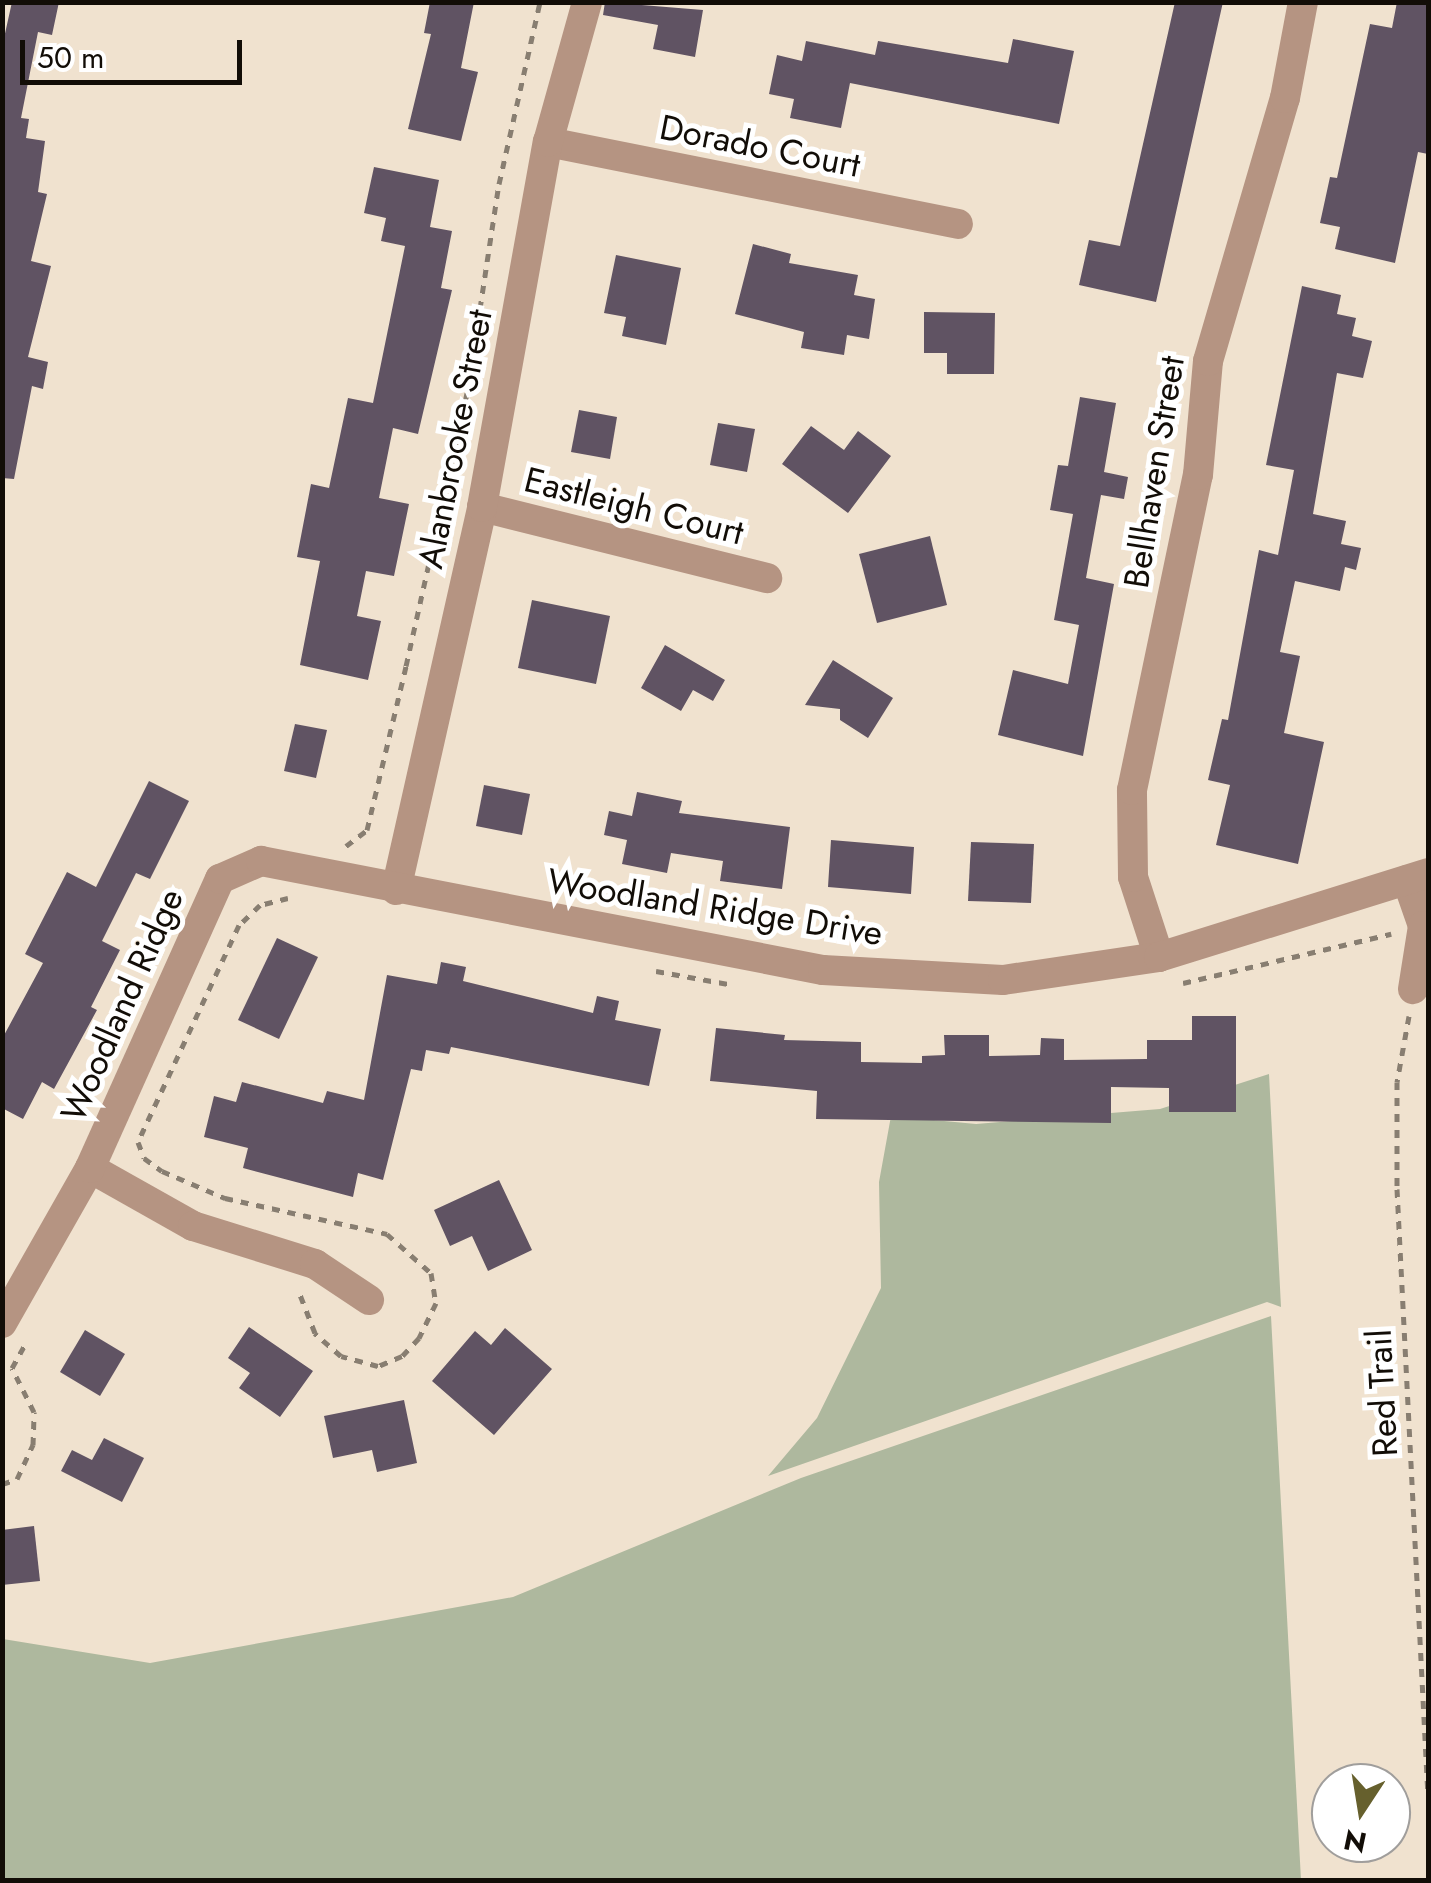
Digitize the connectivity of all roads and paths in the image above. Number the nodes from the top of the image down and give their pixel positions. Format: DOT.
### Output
graph roads {
  1 [pos="540,2"];
  2 [pos="587,2"];
  3 [pos="1303,2"];
  4 [pos="548,142"];
  5 [pos="958,224"];
  6 [pos="482,506"];
  7 [pos="767,578"];
  8 [pos="331,842"];
  9 [pos="1418,876"];
  10 [pos="396,890"];
  11 [pos="302,898"];
  12 [pos="1423,926"];
  13 [pos="640,968"];
  14 [pos="1165,971"];
  15 [pos="743,986"];
  16 [pos="1413,989"];
  17 [pos="90,1168"];
  18 [pos="296,1289"];
  19 [pos="369,1300"];
  20 [pos="16,1329"];
  21 [pos="2,1484"];
  22 [pos="1428,1796"];
  1 -- 8 [label="path"];
  2 -- 4 [label="street, Alanbrooke Street"];
  3 -- 14 [label="street, Bellhaven Street"];
  4 -- 5 [label="street, Dorado Court"];
  4 -- 6 [label="street, Alanbrooke Street"];
  6 -- 7 [label="street, Eastleigh Court"];
  6 -- 10 [label="street, Alanbrooke Street"];
  9 -- 12 [label="street"];
  9 -- 14 [label="street, Woodland Ridge Drive"];
  10 -- 14 [label="street, Woodland Ridge Drive"];
  10 -- 17 [label="street, Woodland Ridge"];
  11 -- 18 [label="path"];
  12 -- 14 [label="path"];
  12 -- 16 [label="street"];
  13 -- 15 [label="path"];
  16 -- 22 [label="path, Red Trail"];
  17 -- 19 [label="street"];
  17 -- 20 [label="street, Woodland Ridge"];
  20 -- 21 [label="path"];
}
